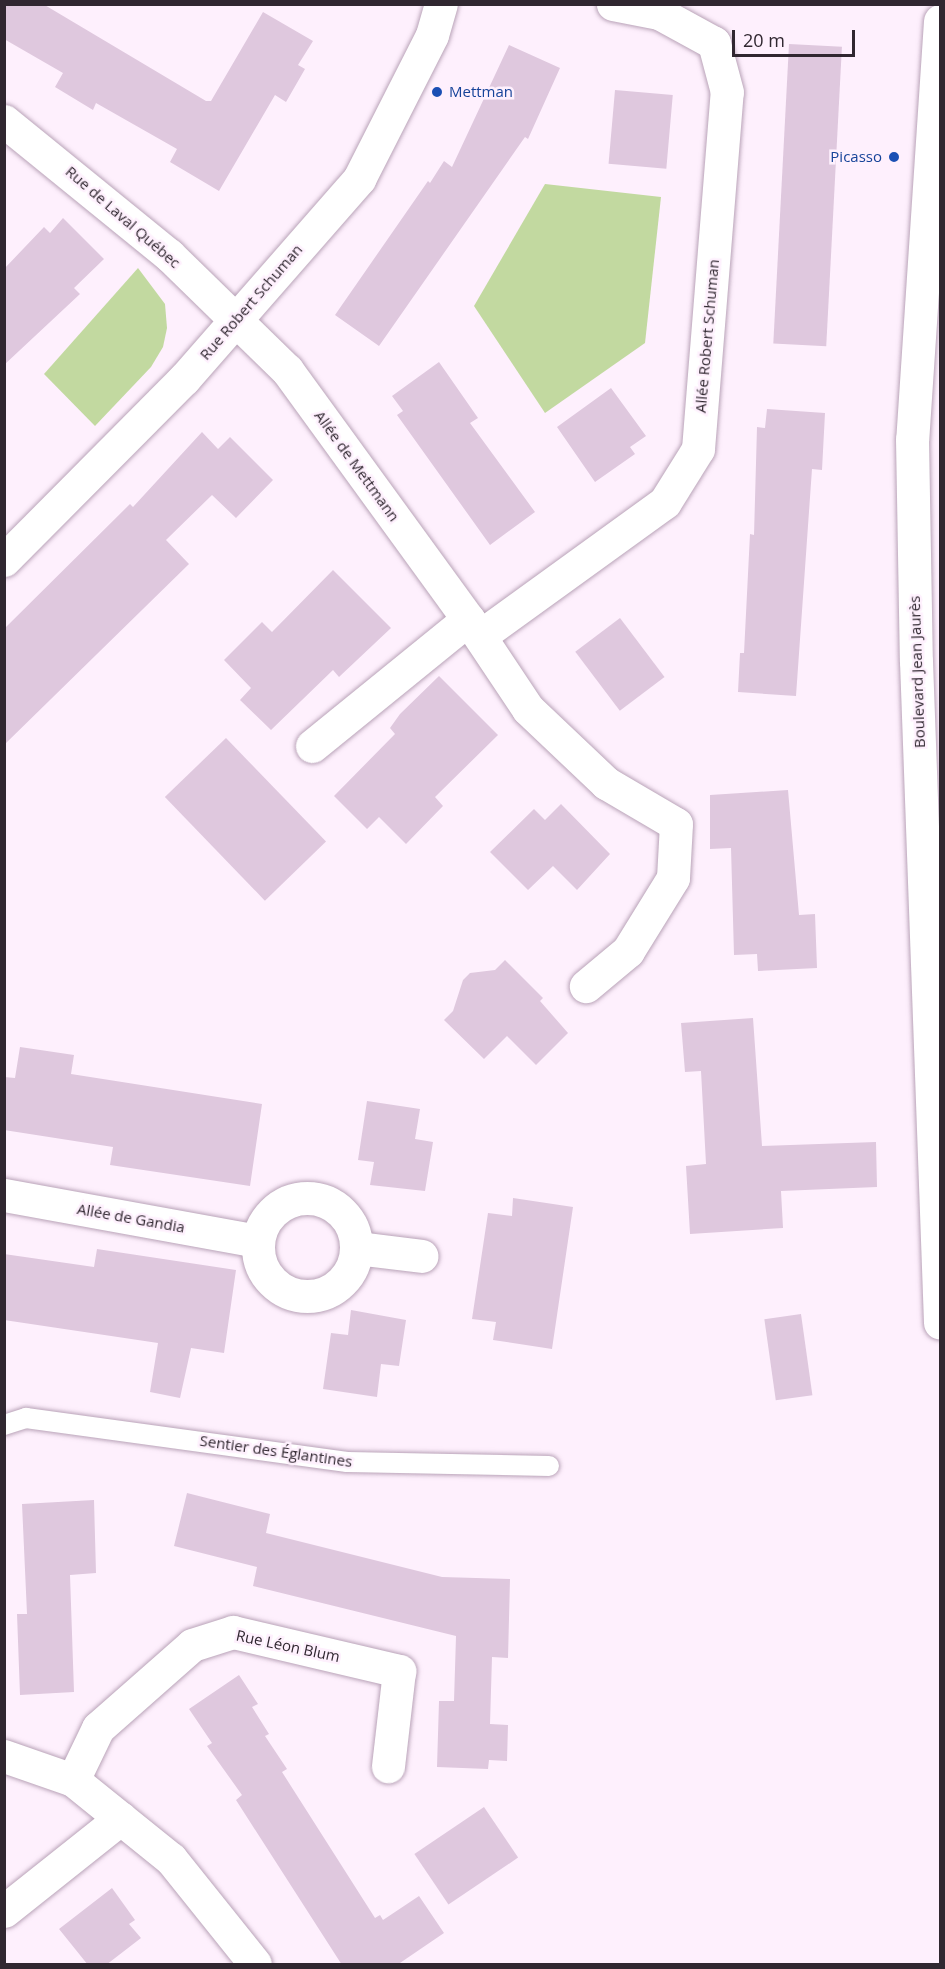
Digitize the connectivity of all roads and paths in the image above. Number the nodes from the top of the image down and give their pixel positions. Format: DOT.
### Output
graph roads {
  1 [pos="441,4"];
  2 [pos="613,4"];
  3 [pos="940,21"];
  4 [pos="939,73"];
  5 [pos="4,121"];
  6 [pos="237,319"];
  7 [pos="4,560"];
  8 [pos="474,627"];
  9 [pos="312,746"];
  10 [pos="586,986"];
  11 [pos="4,1195"];
  12 [pos="258,1241"];
  13 [pos="357,1248"];
  14 [pos="422,1256"];
  15 [pos="940,1323"];
  16 [pos="4,1425"];
  17 [pos="549,1466"];
  18 [pos="4,1756"];
  19 [pos="388,1766"];
  20 [pos="74,1780"];
  21 [pos="121,1818"];
  22 [pos="4,1911"];
  23 [pos="255,1965"];
  1 -- 6 [label="street, Rue Robert Schuman"];
  2 -- 8 [label="street, Allée Robert Schuman"];
  3 -- 4 [label="street, Boulevard Jean Jaurès"];
  4 -- 15 [label="street, Boulevard Jean Jaurès"];
  5 -- 6 [label="street, Rue de Laval Québec"];
  6 -- 7 [label="street, Rue Robert Schuman"];
  6 -- 8 [label="street, Allée de Mettmann"];
  8 -- 9 [label="street"];
  8 -- 10 [label="street, Allée de Mettmann"];
  11 -- 12 [label="street, Allée de Gandia"];
  12 -- 13 [label="street"];
  12 -- 13 [label="street"];
  13 -- 14 [label="street"];
  16 -- 17 [label="lane, Sentier des Églantines"];
  18 -- 20 [label="street"];
  19 -- 20 [label="street, Rue Léon Blum"];
  20 -- 21 [label="street"];
  21 -- 22 [label="street"];
  21 -- 23 [label="street"];
}
